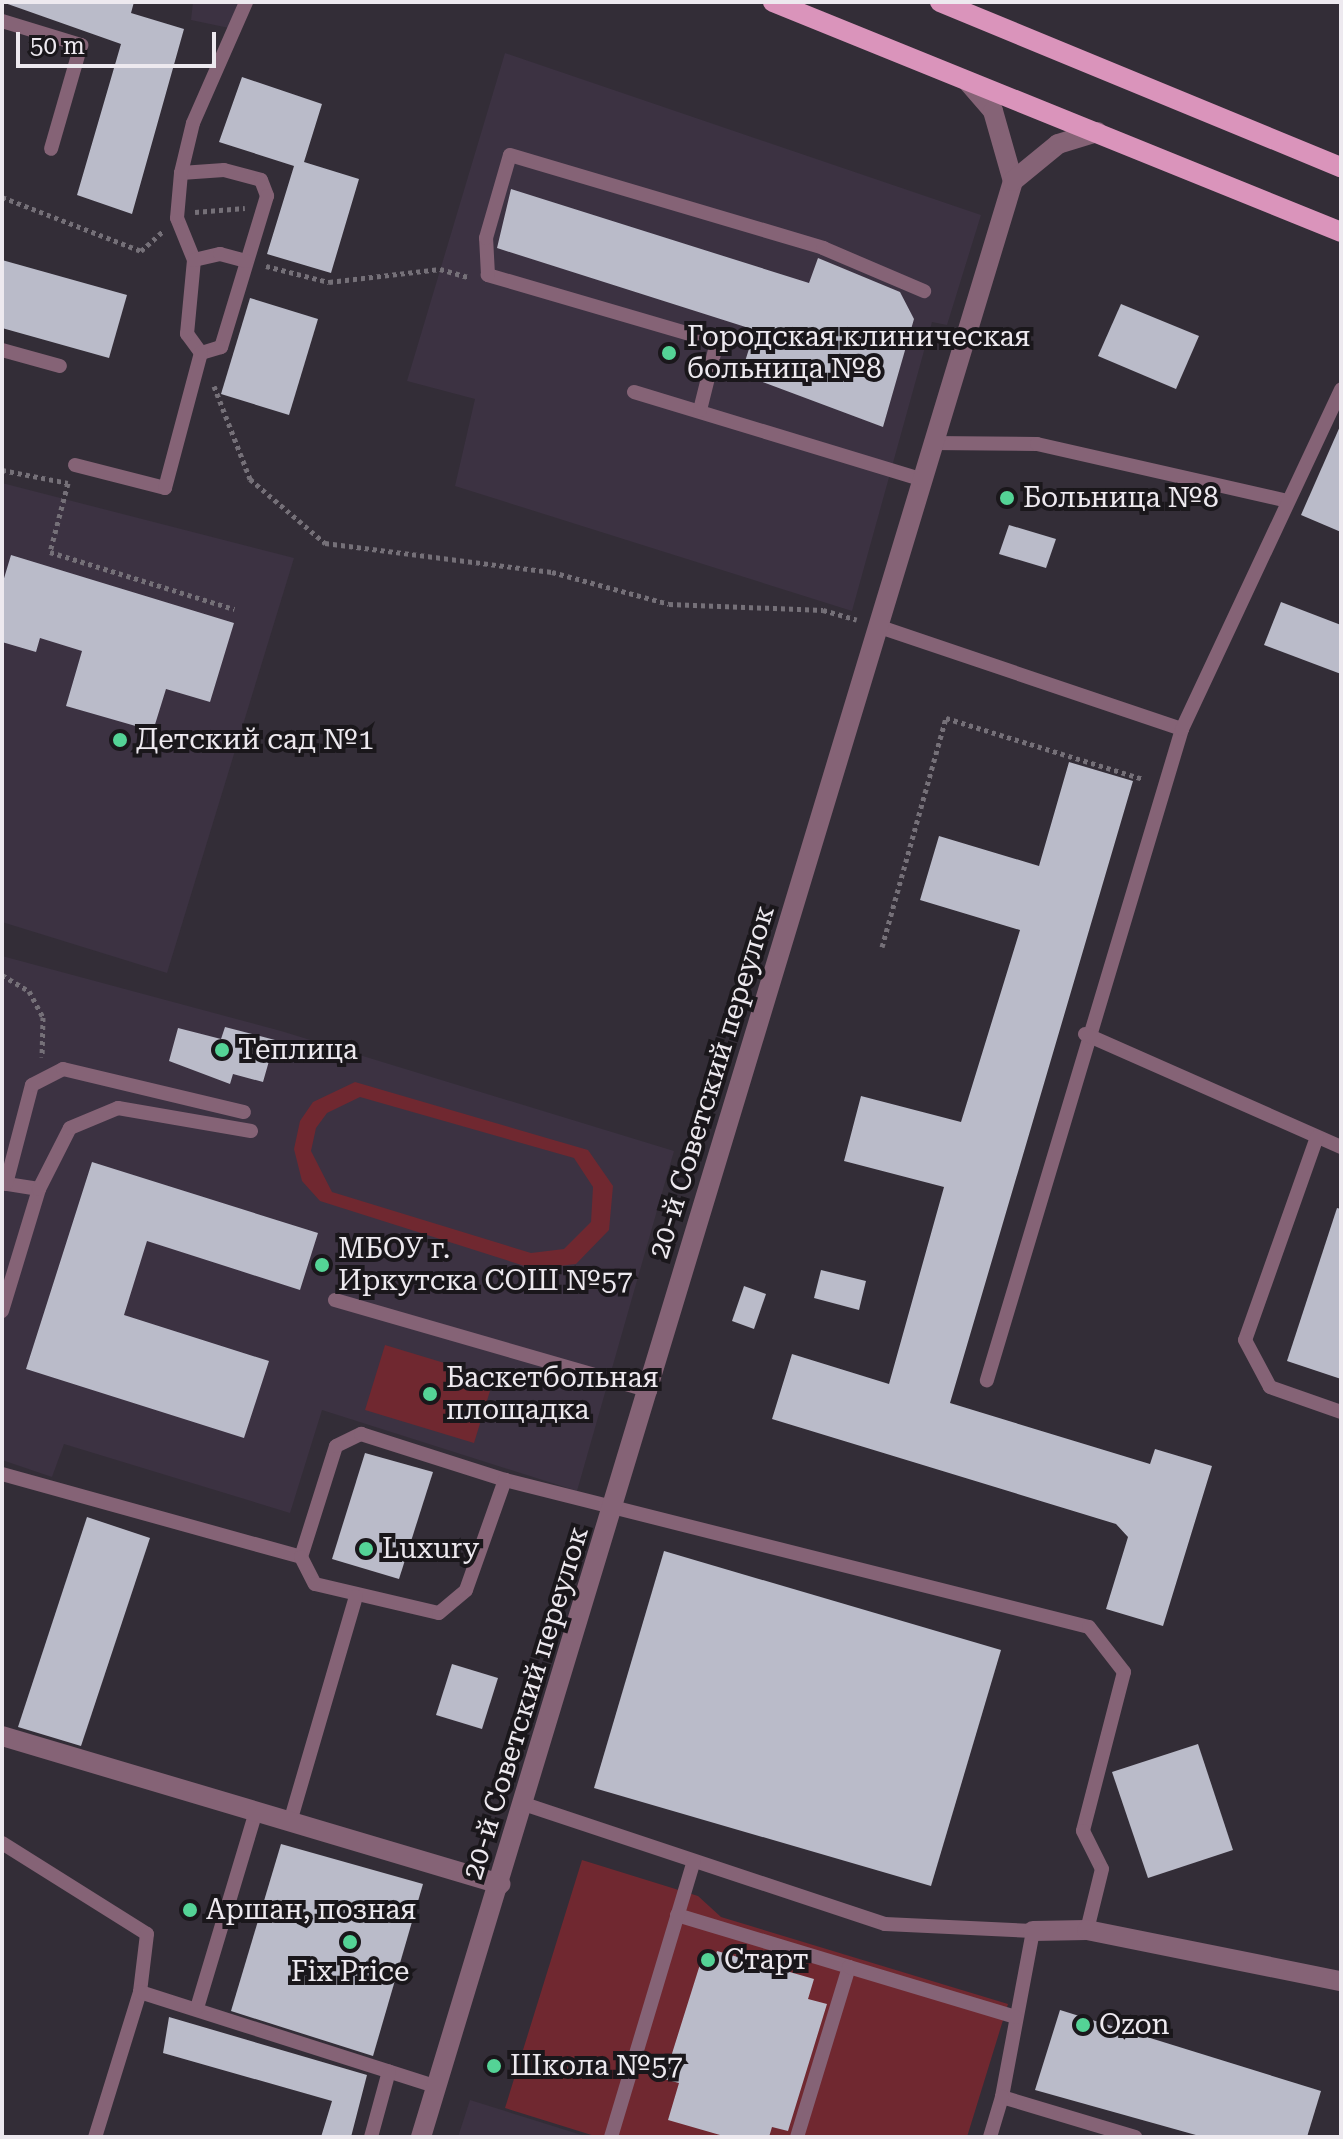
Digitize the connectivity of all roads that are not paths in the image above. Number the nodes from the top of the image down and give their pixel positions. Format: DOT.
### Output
graph roads {
  1 [pos="246,2"];
  2 [pos="773,2"];
  3 [pos="940,2"];
  4 [pos="2,21"];
  5 [pos="968,82"];
  6 [pos="1097,132"];
  7 [pos="51,149"];
  8 [pos="1341,167"];
  9 [pos="181,173"];
  10 [pos="1013,181"];
  11 [pos="1341,232"];
  12 [pos="194,260"];
  13 [pos="246,261"];
  14 [pos="924,291"];
  15 [pos="2,350"];
  16 [pos="201,353"];
  17 [pos="60,366"];
  18 [pos="1341,389"];
  19 [pos="634,392"];
  20 [pos="700,410"];
  21 [pos="931,443"];
  22 [pos="75,465"];
  23 [pos="921,479"];
  24 [pos="1287,501"];
  25 [pos="877,626"];
  26 [pos="1182,729"];
  27 [pos="1085,1034"];
  28 [pos="244,1112"];
  29 [pos="251,1131"];
  30 [pos="1317,1137"];
  31 [pos="1341,1147"];
  32 [pos="39,1189"];
  33 [pos="335,1300"];
  34 [pos="2,1311"];
  35 [pos="987,1380"];
  36 [pos="650,1391"];
  37 [pos="1341,1412"];
  38 [pos="2,1474"];
  39 [pos="505,1480"];
  40 [pos="615,1506"];
  41 [pos="301,1557"];
  42 [pos="356,1596"];
  43 [pos="2,1736"];
  44 [pos="524,1804"];
  45 [pos="256,1811"];
  46 [pos="290,1822"];
  47 [pos="2,1843"];
  48 [pos="694,1861"];
  49 [pos="500,1884"];
  50 [pos="677,1915"];
  51 [pos="1087,1930"];
  52 [pos="1033,1931"];
  53 [pos="849,1967"];
  54 [pos="1341,1981"];
  55 [pos="140,1992"];
  56 [pos="197,2008"];
  57 [pos="1016,2017"];
  58 [pos="389,2071"];
  59 [pos="437,2087"];
  60 [pos="1002,2097"];
  61 [pos="95,2137"];
  62 [pos="371,2137"];
  63 [pos="421,2137"];
  64 [pos="611,2137"];
  65 [pos="797,2137"];
  66 [pos="990,2137"];
  67 [pos="1135,2137"];
  1 -- 9 [label="lane"];
  2 -- 5 [label="main road"];
  3 -- 8 [label="main road"];
  4 -- 7 [label="lane"];
  5 -- 6 [label="main road"];
  5 -- 10 [label="street"];
  6 -- 10 [label="street"];
  6 -- 11 [label="main road"];
  9 -- 12 [label="lane"];
  9 -- 13 [label="lane"];
  10 -- 21 [label="street, 20-й Советский переулок"];
  12 -- 13 [label="lane"];
  12 -- 16 [label="lane"];
  13 -- 16 [label="lane"];
  14 -- 20 [label="lane"];
  15 -- 17 [label="lane"];
  16 -- 22 [label="lane"];
  18 -- 24 [label="lane"];
  19 -- 20 [label="lane"];
  20 -- 23 [label="lane"];
  21 -- 23 [label="street, 20-й Советский переулок"];
  21 -- 24 [label="lane"];
  23 -- 25 [label="street, 20-й Советский переулок"];
  24 -- 26 [label="lane"];
  25 -- 26 [label="lane"];
  25 -- 36 [label="street, 20-й Советский переулок"];
  26 -- 27 [label="lane"];
  27 -- 30 [label="lane"];
  27 -- 35 [label="lane"];
  28 -- 32 [label="lane"];
  29 -- 32 [label="lane"];
  30 -- 31 [label="lane"];
  30 -- 37 [label="lane"];
  32 -- 34 [label="lane"];
  33 -- 36 [label="lane"];
  36 -- 40 [label="street, 20-й Советский переулок"];
  38 -- 41 [label="lane"];
  39 -- 40 [label="lane"];
  39 -- 41 [label="lane"];
  39 -- 42 [label="lane"];
  40 -- 44 [label="street, 20-й Советский переулок"];
  40 -- 51 [label="lane"];
  41 -- 42 [label="lane"];
  42 -- 46 [label="lane"];
  43 -- 45 [label="street"];
  44 -- 48 [label="lane"];
  44 -- 49 [label="street, 20-й Советский переулок"];
  45 -- 46 [label="street"];
  45 -- 56 [label="lane"];
  46 -- 49 [label="street"];
  47 -- 55 [label="lane"];
  48 -- 50 [label="lane"];
  48 -- 52 [label="lane"];
  49 -- 59 [label="street, 20-й Советский переулок"];
  50 -- 53 [label="lane"];
  50 -- 64 [label="lane"];
  51 -- 52 [label="street"];
  51 -- 54 [label="street"];
  52 -- 57 [label="lane"];
  53 -- 57 [label="lane"];
  53 -- 65 [label="lane"];
  55 -- 56 [label="lane"];
  55 -- 61 [label="lane"];
  56 -- 58 [label="lane"];
  57 -- 60 [label="lane"];
  58 -- 59 [label="lane"];
  58 -- 62 [label="lane"];
  59 -- 63 [label="street, 20-й Советский переулок"];
  60 -- 66 [label="lane"];
  60 -- 67 [label="lane"];
}
